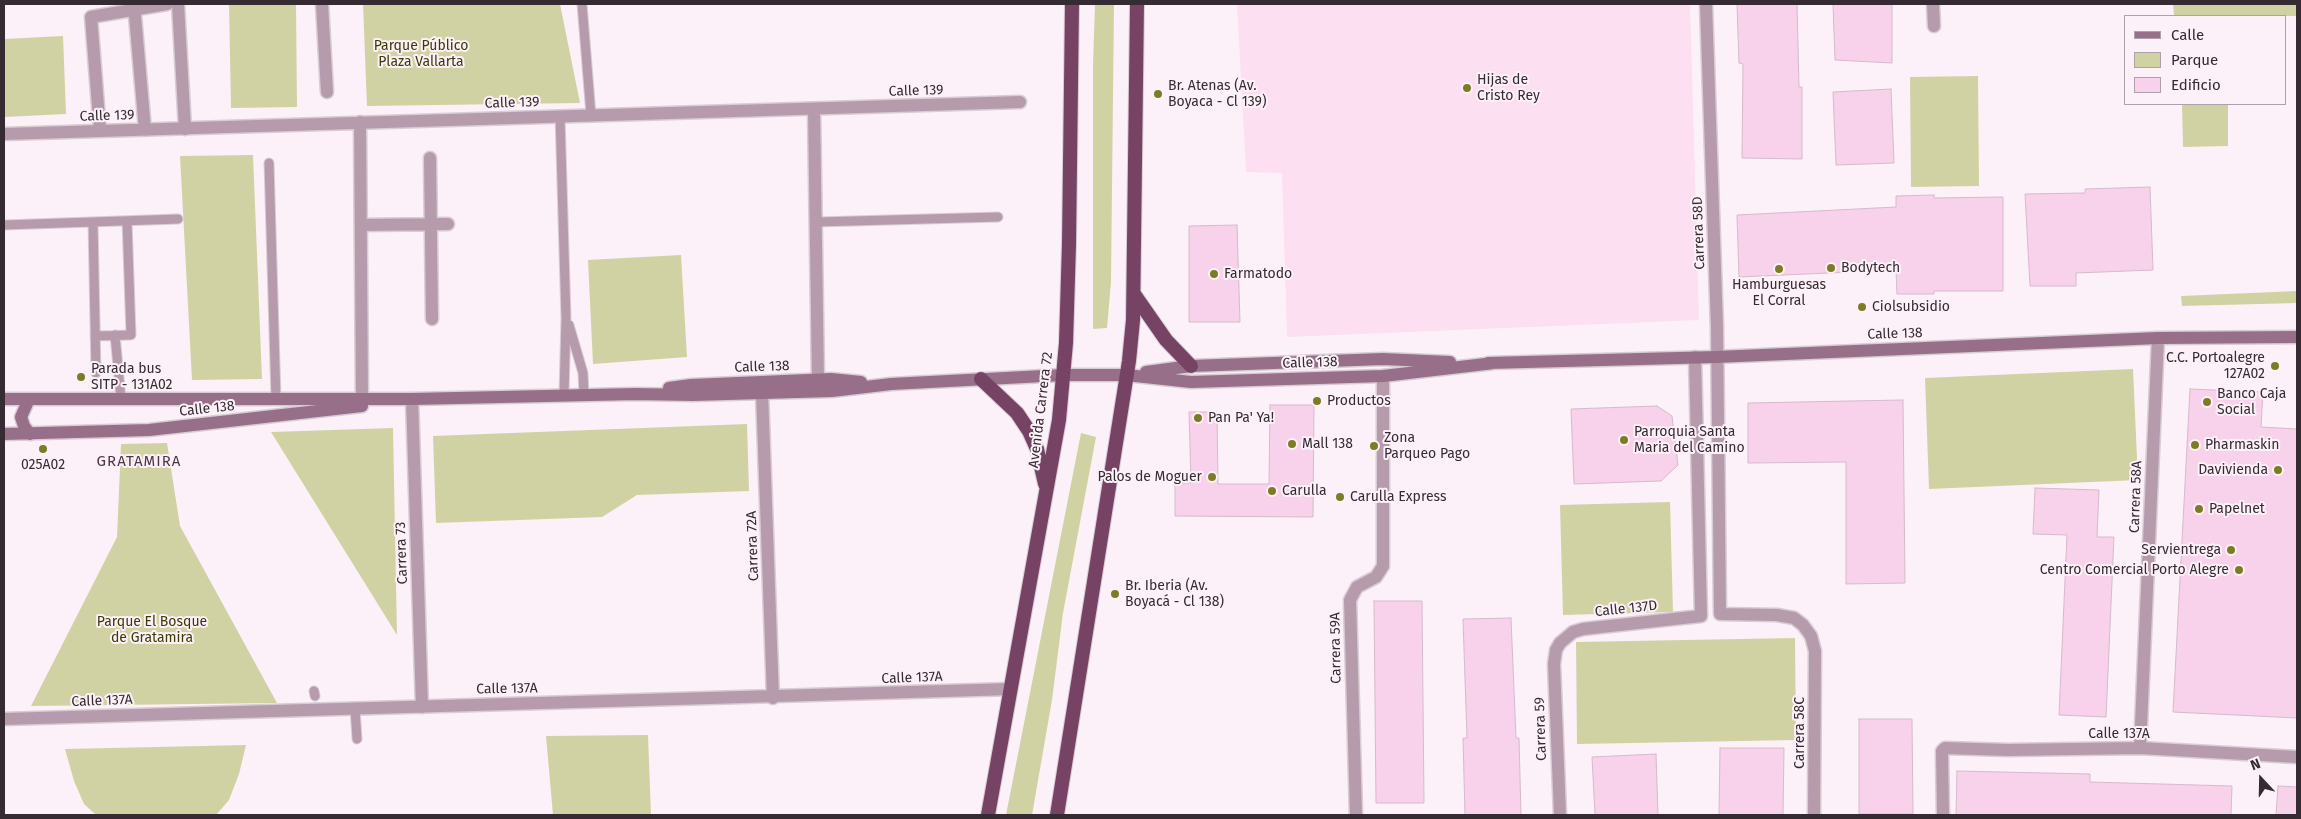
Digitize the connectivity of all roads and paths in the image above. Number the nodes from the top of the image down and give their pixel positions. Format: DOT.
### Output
graph roads {
  1 [pos="167,4"];
  2 [pos="178,4"];
  3 [pos="322,4"];
  4 [pos="582,4"];
  5 [pos="1072,4"];
  6 [pos="1137,4"];
  7 [pos="1706,4"];
  8 [pos="1933,4"];
  9 [pos="134,7"];
  10 [pos="90,10"];
  11 [pos="1934,26"];
  12 [pos="327,92"];
  13 [pos="1020,102"];
  14 [pos="814,109"];
  15 [pos="560,116"];
  16 [pos="591,116"];
  17 [pos="360,122"];
  18 [pos="185,129"];
  19 [pos="145,130"];
  20 [pos="100,131"];
  21 [pos="4,134"];
  22 [pos="430,158"];
  23 [pos="269,163"];
  24 [pos="998,217"];
  25 [pos="178,219"];
  26 [pos="127,221"];
  27 [pos="93,222"];
  28 [pos="816,222"];
  29 [pos="431,224"];
  30 [pos="448,224"];
  31 [pos="4,225"];
  32 [pos="361,226"];
  33 [pos="1134,294"];
  34 [pos="566,318"];
  35 [pos="432,319"];
  36 [pos="116,335"];
  37 [pos="95,336"];
  38 [pos="2297,337"];
  39 [pos="2158,338"];
  40 [pos="1695,357"];
  41 [pos="1716,357"];
  42 [pos="1494,363"];
  43 [pos="1191,366"];
  44 [pos="96,373"];
  45 [pos="1126,375"];
  46 [pos="1063,376"];
  47 [pos="1383,376"];
  48 [pos="981,379"];
  49 [pos="818,380"];
  50 [pos="890,384"];
  51 [pos="762,393"];
  52 [pos="635,394"];
  53 [pos="564,395"];
  54 [pos="584,395"];
  55 [pos="4,399"];
  56 [pos="29,399"];
  57 [pos="121,399"];
  58 [pos="276,399"];
  59 [pos="362,399"];
  60 [pos="412,399"];
  61 [pos="4,434"];
  62 [pos="30,434"];
  63 [pos="1697,461"];
  64 [pos="1718,461"];
  65 [pos="1047,491"];
  66 [pos="1560,643"];
  67 [pos="1815,651"];
  68 [pos="1011,690"];
  69 [pos="773,698"];
  70 [pos="422,706"];
  71 [pos="355,709"];
  72 [pos="4,719"];
  73 [pos="357,739"];
  74 [pos="2140,748"];
  75 [pos="2297,757"];
  76 [pos="988,815"];
  77 [pos="1057,815"];
  78 [pos="1356,815"];
  79 [pos="1560,815"];
  80 [pos="1814,815"];
  81 [pos="1943,815"];
  1 -- 9 [label="street"];
  2 -- 18 [label="street"];
  3 -- 12 [label="street"];
  4 -- 16 [label="lane"];
  5 -- 46 [label="highway, Avenida Carrera 72"];
  6 -- 33 [label="highway"];
  7 -- 41 [label="street, Carrera 58D"];
  8 -- 11 [label="street"];
  9 -- 10 [label="street"];
  9 -- 19 [label="street"];
  10 -- 20 [label="street"];
  13 -- 14 [label="street, Calle 139"];
  14 -- 16 [label="street, Calle 139"];
  14 -- 28 [label="street"];
  15 -- 16 [label="street, Calle 139"];
  15 -- 17 [label="street, Calle 139"];
  15 -- 34 [label="lane"];
  17 -- 18 [label="street, Calle 139"];
  17 -- 32 [label="street"];
  18 -- 19 [label="street, Calle 139"];
  19 -- 20 [label="street, Calle 139"];
  20 -- 21 [label="street, Calle 139"];
  22 -- 29 [label="street"];
  23 -- 58 [label="lane"];
  24 -- 28 [label="lane"];
  25 -- 26 [label="lane"];
  26 -- 27 [label="lane"];
  26 -- 36 [label="lane"];
  27 -- 31 [label="lane"];
  27 -- 37 [label="lane"];
  28 -- 49 [label="street"];
  29 -- 30 [label="street"];
  29 -- 32 [label="street"];
  29 -- 35 [label="street"];
  32 -- 59 [label="street"];
  33 -- 43 [label="highway"];
  33 -- 45 [label="highway"];
  34 -- 53 [label="lane"];
  34 -- 54 [label="lane"];
  36 -- 37 [label="lane"];
  36 -- 57 [label="lane"];
  37 -- 44 [label="lane"];
  38 -- 39 [label="main road, Calle 138"];
  39 -- 41 [label="main road, Calle 138"];
  39 -- 74 [label="street, Carrera 58A"];
  40 -- 41 [label="main road, Calle 138"];
  40 -- 42 [label="main road, Calle 138"];
  40 -- 63 [label="street"];
  41 -- 64 [label="street, Carrera 58D"];
  42 -- 43 [label="main road, Calle 138"];
  42 -- 47 [label="main road, Calle 138"];
  43 -- 45 [label="main road, Calle 138"];
  45 -- 46 [label="main road, Calle 138"];
  45 -- 47 [label="main road, Calle 138"];
  45 -- 77 [label="highway"];
  46 -- 48 [label="main road, Calle 138"];
  46 -- 65 [label="highway, Avenida Carrera 72"];
  47 -- 78 [label="street, Carrera 59A"];
  48 -- 50 [label="main road, Calle 138"];
  48 -- 65 [label="highway"];
  49 -- 50 [label="main road, Calle 138"];
  49 -- 52 [label="main road, Calle 138"];
  50 -- 51 [label="main road, Calle 138"];
  51 -- 52 [label="main road, Calle 138"];
  51 -- 69 [label="street, Carrera 72A"];
  52 -- 54 [label="main road, Calle 138"];
  53 -- 54 [label="main road, Calle 138"];
  53 -- 60 [label="main road, Calle 138"];
  55 -- 56 [label="main road, Calle 138"];
  56 -- 57 [label="main road, Calle 138"];
  56 -- 62 [label="main road"];
  57 -- 58 [label="main road, Calle 138"];
  58 -- 59 [label="main road, Calle 138"];
  59 -- 60 [label="main road, Calle 138"];
  60 -- 62 [label="main road, Calle 138"];
  60 -- 70 [label="street, Carrera 73"];
  61 -- 62 [label="main road, Calle 138"];
  63 -- 64 [label="street"];
  63 -- 66 [label="street, Calle 137D"];
  64 -- 67 [label="street, Carrera 58D"];
  65 -- 68 [label="highway, Avenida Carrera 72"];
  66 -- 79 [label="street, Carrera 59"];
  67 -- 80 [label="street, Carrera 58C"];
  68 -- 69 [label="street, Calle 137A"];
  68 -- 76 [label="highway, Avenida Carrera 72"];
  69 -- 70 [label="street, Calle 137A"];
  70 -- 71 [label="street, Calle 137A"];
  71 -- 72 [label="street, Calle 137A"];
  71 -- 73 [label="lane"];
  74 -- 75 [label="street, Calle 137A"];
  74 -- 81 [label="street, Calle 137A"];
}
